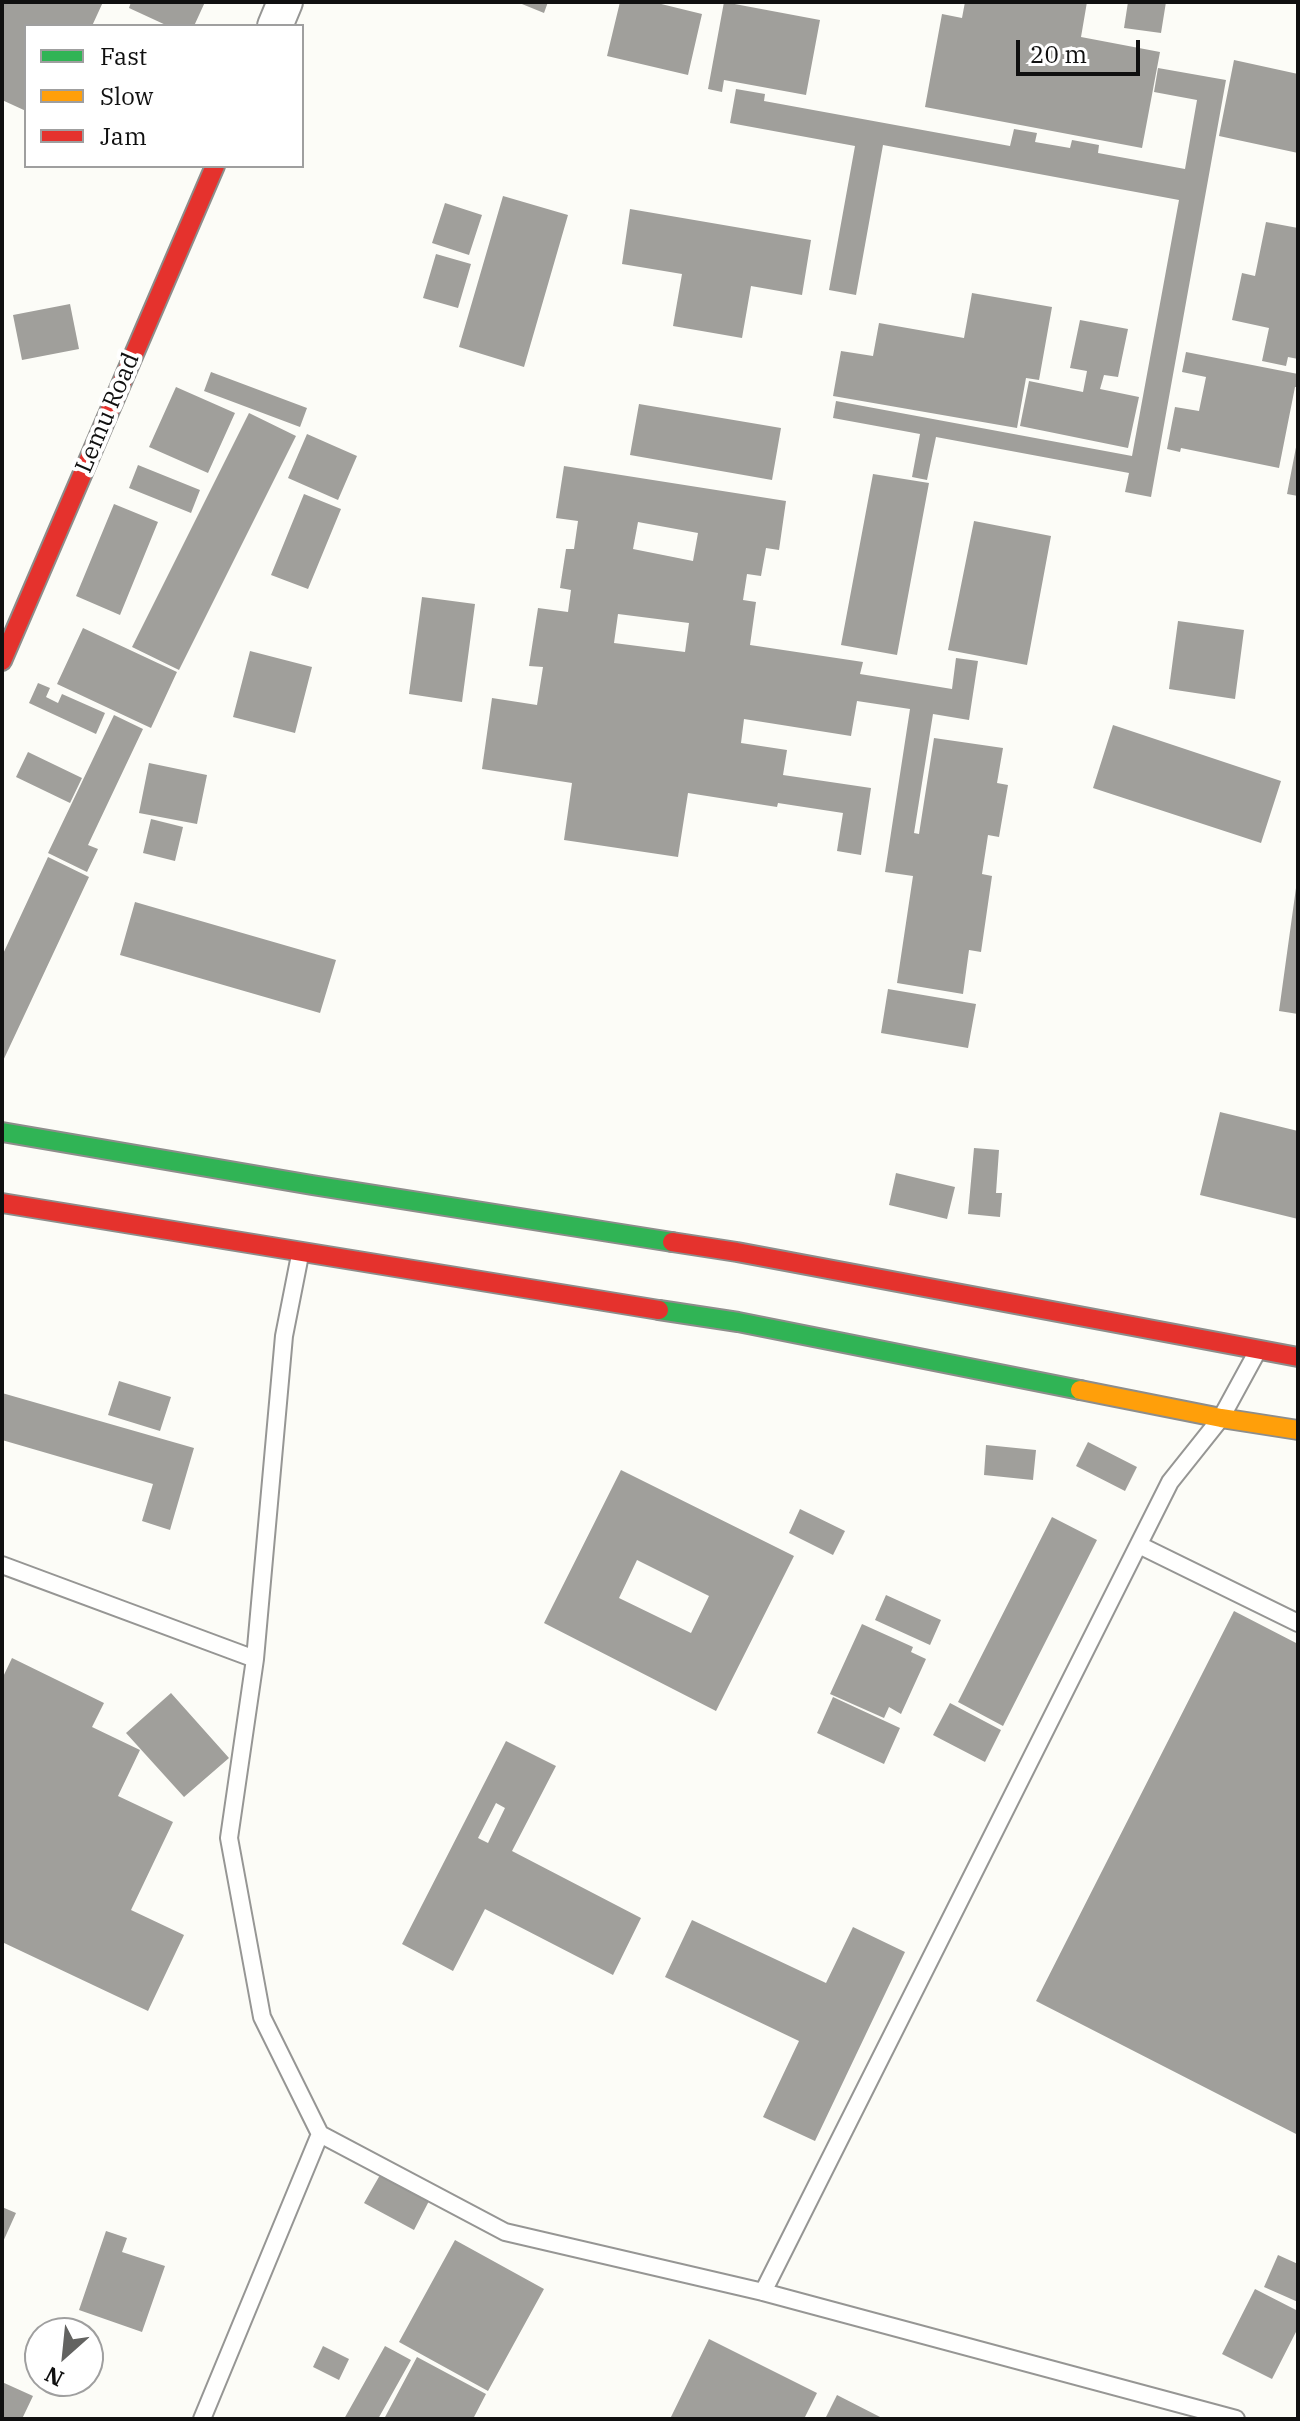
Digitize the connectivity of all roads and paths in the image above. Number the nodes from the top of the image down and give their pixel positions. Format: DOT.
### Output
graph roads {
  1 [pos="285,2"];
  2 [pos="276,24"];
  3 [pos="214,168"];
  4 [pos="2,661"];
  5 [pos="2,1132"];
  6 [pos="2,1203"];
  7 [pos="300,1253"];
  8 [pos="1257,1351"];
  9 [pos="1298,1357"];
  10 [pos="1221,1418"];
  11 [pos="1298,1430"];
  12 [pos="1139,1545"];
  13 [pos="2,1565"];
  14 [pos="1298,1623"];
  15 [pos="255,1659"];
  16 [pos="320,2134"];
  17 [pos="763,2292"];
  18 [pos="202,2419"];
  19 [pos="1236,2419"];
  1 -- 2 [label="street"];
  3 -- 4 [label="street, Lemu Road"];
  5 -- 8 [label="street"];
  6 -- 7 [label="street"];
  7 -- 10 [label="street"];
  7 -- 15 [label="lane"];
  8 -- 9 [label="street"];
  8 -- 10 [label="lane"];
  10 -- 11 [label="street"];
  10 -- 12 [label="lane"];
  12 -- 14 [label="lane"];
  12 -- 17 [label="lane"];
  13 -- 15 [label="lane"];
  15 -- 16 [label="lane"];
  16 -- 17 [label="lane"];
  16 -- 18 [label="lane"];
  17 -- 19 [label="lane"];
}
